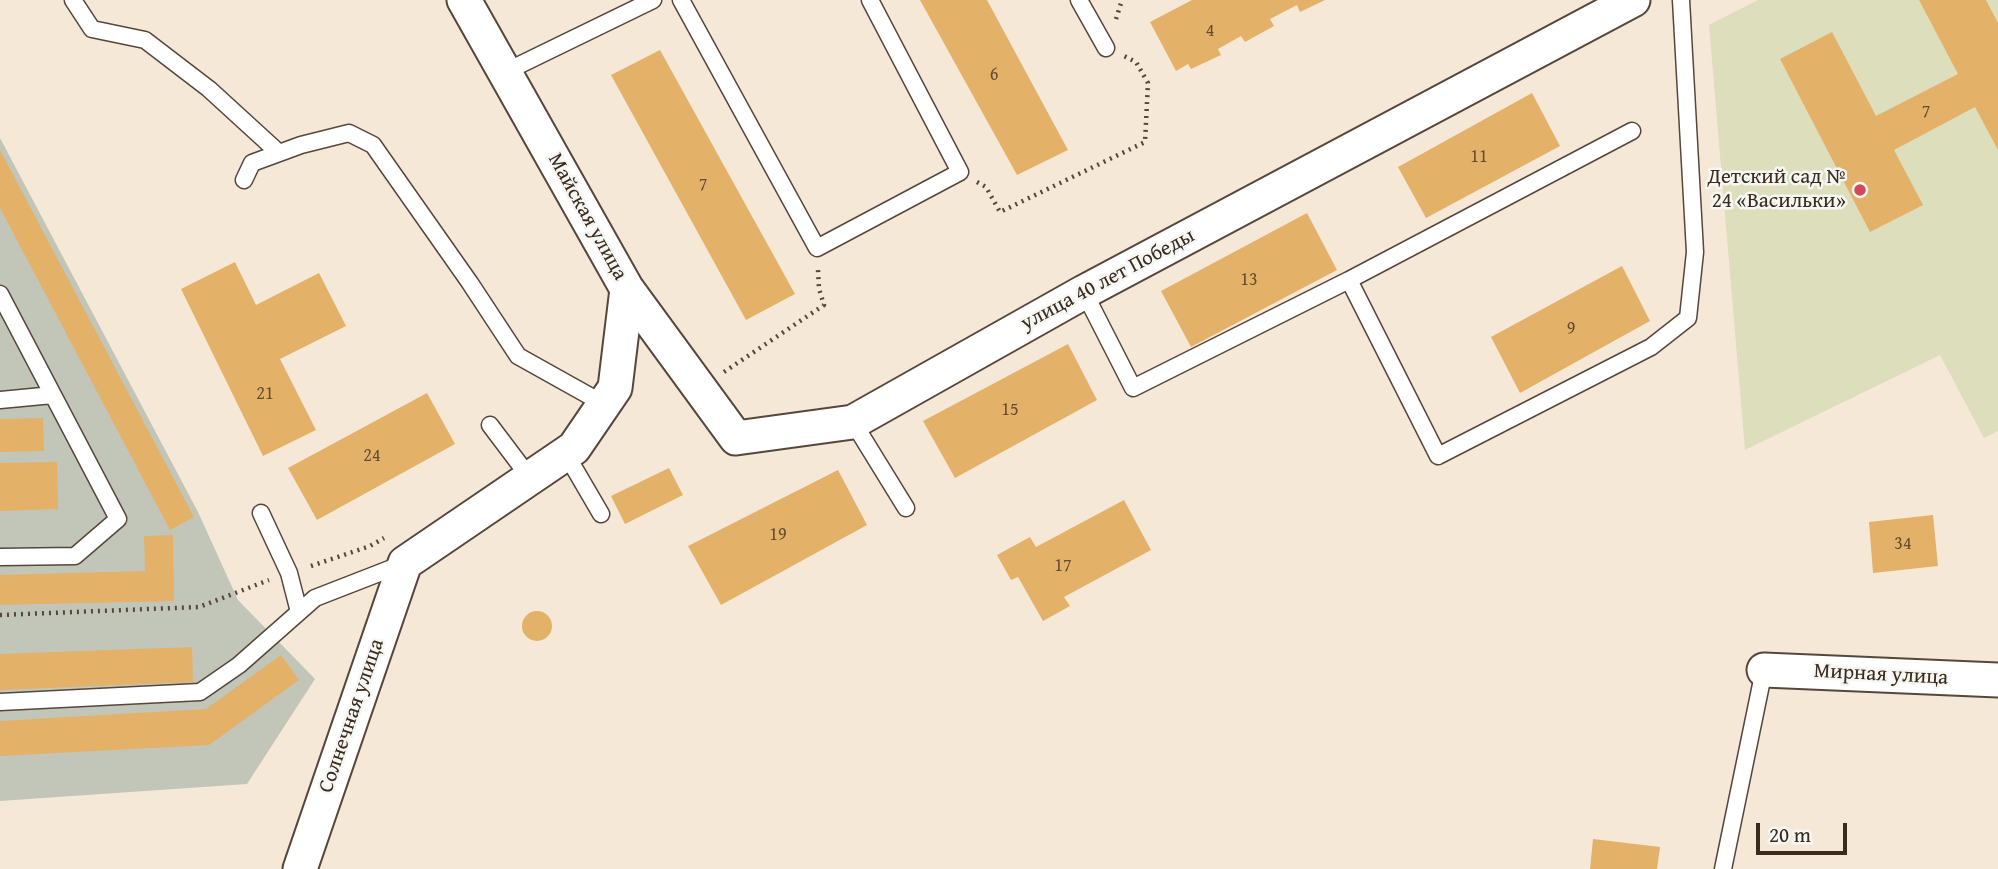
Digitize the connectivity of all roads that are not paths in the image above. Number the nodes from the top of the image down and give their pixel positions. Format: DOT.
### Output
graph roads {
  1 [pos="73,0"];
  2 [pos="464,0"];
  3 [pos="653,0"];
  4 [pos="681,0"];
  5 [pos="870,0"];
  6 [pos="1079,0"];
  7 [pos="1633,0"];
  8 [pos="1681,0"];
  9 [pos="1106,48"];
  10 [pos="505,72"];
  11 [pos="1632,131"];
  12 [pos="279,153"];
  13 [pos="244,180"];
  14 [pos="1349,280"];
  15 [pos="627,289"];
  16 [pos="1084,292"];
  17 [pos="0,294"];
  18 [pos="53,395"];
  19 [pos="0,400"];
  20 [pos="604,404"];
  21 [pos="853,422"];
  22 [pos="490,425"];
  23 [pos="566,454"];
  24 [pos="530,478"];
  25 [pos="906,508"];
  26 [pos="261,513"];
  27 [pos="601,514"];
  28 [pos="399,548"];
  29 [pos="0,558"];
  30 [pos="299,612"];
  31 [pos="1764,670"];
  32 [pos="1998,680"];
  33 [pos="0,702"];
  34 [pos="300,869"];
  35 [pos="1723,869"];
  1 -- 12 [label="lane"];
  2 -- 10 [label="street, Майская улица"];
  3 -- 10 [label="lane"];
  4 -- 5 [label="lane"];
  6 -- 9 [label="lane"];
  7 -- 16 [label="street, улица 40 лет Победы"];
  8 -- 14 [label="lane"];
  10 -- 15 [label="street, Майская улица"];
  11 -- 14 [label="lane"];
  12 -- 13 [label="lane"];
  12 -- 20 [label="lane"];
  14 -- 16 [label="lane"];
  15 -- 20 [label="street, Майская улица"];
  15 -- 21 [label="street, улица 40 лет Победы"];
  16 -- 21 [label="street, улица 40 лет Победы"];
  17 -- 18 [label="lane"];
  18 -- 19 [label="lane"];
  18 -- 29 [label="lane"];
  20 -- 23 [label="street, Майская улица"];
  21 -- 25 [label="lane"];
  22 -- 24 [label="lane"];
  23 -- 24 [label="street, Майская улица"];
  23 -- 27 [label="lane"];
  24 -- 28 [label="street, Майская улица"];
  26 -- 30 [label="lane"];
  28 -- 30 [label="lane"];
  28 -- 34 [label="street, Солнечная улица"];
  30 -- 33 [label="lane"];
  31 -- 32 [label="street, Мирная улица"];
  31 -- 35 [label="lane"];
}
